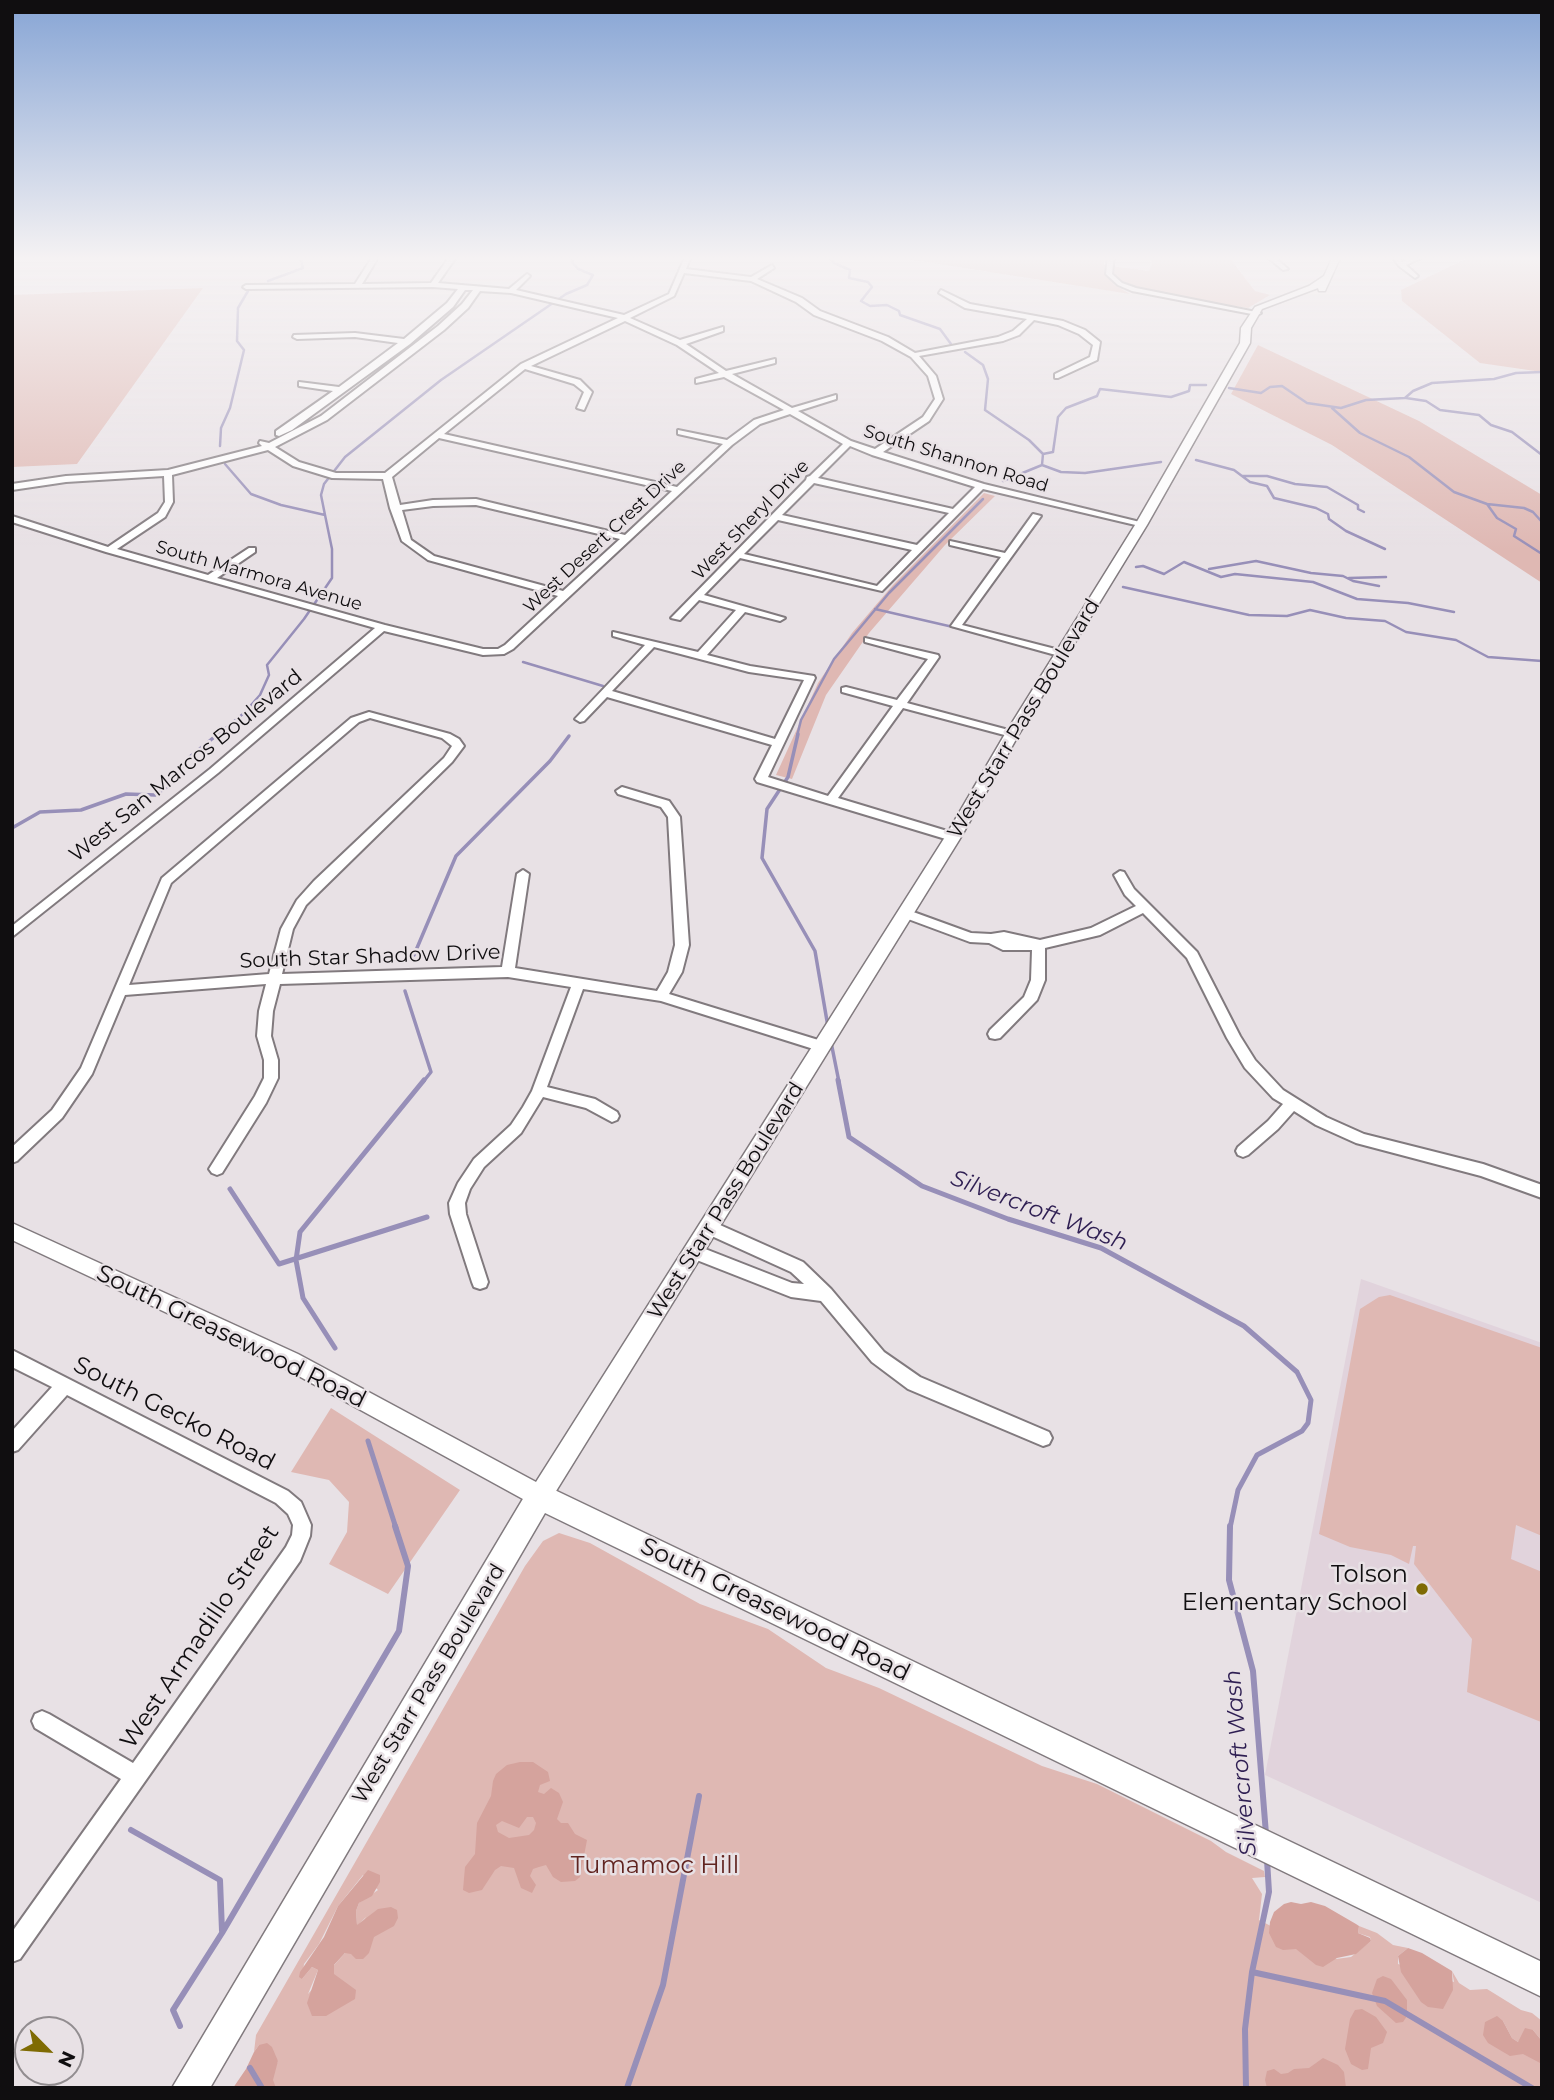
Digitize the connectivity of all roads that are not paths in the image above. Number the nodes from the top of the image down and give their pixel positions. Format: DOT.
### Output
graph roads {
  1 [pos="388,354"];
  2 [pos="405,354"];
  3 [pos="544,354"];
  4 [pos="696,354"];
  5 [pos="919,354"];
  6 [pos="1095,354"];
  7 [pos="1239,354"];
  8 [pos="914,355"];
  9 [pos="772,361"];
  10 [pos="524,366"];
  11 [pos="725,374"];
  12 [pos="1058,376"];
  13 [pos="699,381"];
  14 [pos="302,384"];
  15 [pos="341,390"];
  16 [pos="833,397"];
  17 [pos="581,408"];
  18 [pos="788,411"];
  19 [pos="681,432"];
  20 [pos="437,435"];
  21 [pos="261,440"];
  22 [pos="729,443"];
  23 [pos="848,443"];
  24 [pos="269,447"];
  25 [pos="875,453"];
  26 [pos="168,473"];
  27 [pos="387,476"];
  28 [pos="810,479"];
  29 [pos="12,481"];
  30 [pos="981,486"];
  31 [pos="12,487"];
  32 [pos="680,489"];
  33 [pos="395,508"];
  34 [pos="954,512"];
  35 [pos="774,516"];
  36 [pos="1036,516"];
  37 [pos="12,519"];
  38 [pos="1141,525"];
  39 [pos="626,538"];
  40 [pos="953,543"];
  41 [pos="917,548"];
  42 [pos="109,550"];
  43 [pos="252,550"];
  44 [pos="738,555"];
  45 [pos="1007,556"];
  46 [pos="210,578"];
  47 [pos="565,594"];
  48 [pos="698,597"];
  49 [pos="742,609"];
  50 [pos="676,618"];
  51 [pos="780,618"];
  52 [pos="382,626"];
  53 [pos="617,634"];
  54 [pos="869,640"];
  55 [pos="651,644"];
  56 [pos="1063,654"];
  57 [pos="501,655"];
  58 [pos="701,655"];
  59 [pos="846,690"];
  60 [pos="606,693"];
  61 [pos="900,705"];
  62 [pos="580,719"];
  63 [pos="1012,734"];
  64 [pos="778,743"];
  65 [pos="622,791"];
  66 [pos="832,799"];
  67 [pos="953,837"];
  68 [pos="523,874"];
  69 [pos="1121,875"];
  70 [pos="1144,907"];
  71 [pos="905,913"];
  72 [pos="12,933"];
  73 [pos="1038,946"];
  74 [pos="508,972"];
  75 [pos="272,979"];
  76 [pos="578,985"];
  77 [pos="119,991"];
  78 [pos="661,996"];
  79 [pos="995,1034"];
  80 [pos="823,1047"];
  81 [pos="539,1091"];
  82 [pos="1292,1102"];
  83 [pos="612,1116"];
  84 [pos="1243,1151"];
  85 [pos="12,1157"];
  86 [pos="217,1169"];
  87 [pos="1542,1192"];
  88 [pos="710,1228"];
  89 [pos="12,1231"];
  90 [pos="695,1252"];
  91 [pos="775,1256"];
  92 [pos="764,1279"];
  93 [pos="480,1282"];
  94 [pos="825,1294"];
  95 [pos="12,1358"];
  96 [pos="65,1385"];
  97 [pos="1043,1438"];
  98 [pos="12,1444"];
  99 [pos="540,1496"];
  100 [pos="302,1525"];
  101 [pos="42,1721"];
  102 [pos="137,1777"];
  103 [pos="12,1951"];
  104 [pos="1542,1980"];
  105 [pos="190,2088"];
  1 -- 15 [label="street"];
  2 -- 24 [label="street"];
  3 -- 10 [label="street"];
  4 -- 11 [label="street, South Shannon Road"];
  5 -- 8 [label="street"];
  6 -- 12 [label="street"];
  7 -- 38 [label="street, West Starr Pass Boulevard"];
  8 -- 25 [label="street"];
  9 -- 11 [label="street"];
  10 -- 17 [label="street"];
  10 -- 20 [label="street"];
  11 -- 13 [label="street"];
  11 -- 18 [label="street, South Shannon Road"];
  14 -- 15 [label="street"];
  15 -- 21 [label="street"];
  16 -- 18 [label="street, West Desert Crest Drive"];
  18 -- 22 [label="street, West Desert Crest Drive"];
  18 -- 23 [label="street, South Shannon Road"];
  19 -- 22 [label="street, West Desert Crest Drive"];
  20 -- 27 [label="street"];
  20 -- 32 [label="street"];
  21 -- 24 [label="street"];
  21 -- 29 [label="street"];
  22 -- 32 [label="street, West Desert Crest Drive"];
  23 -- 25 [label="street, South Shannon Road"];
  23 -- 28 [label="street, West Sheryl Drive"];
  24 -- 26 [label="street"];
  24 -- 27 [label="street"];
  25 -- 30 [label="street, South Shannon Road"];
  26 -- 31 [label="street"];
  26 -- 42 [label="street"];
  27 -- 33 [label="street"];
  28 -- 34 [label="street"];
  28 -- 35 [label="street, West Sheryl Drive"];
  30 -- 34 [label="street"];
  30 -- 38 [label="street, South Shannon Road"];
  32 -- 39 [label="street, West Desert Crest Drive"];
  33 -- 39 [label="street"];
  33 -- 47 [label="street"];
  34 -- 41 [label="street"];
  35 -- 41 [label="street"];
  35 -- 44 [label="street, West Sheryl Drive"];
  36 -- 45 [label="street"];
  37 -- 42 [label="street, South Marmora Avenue"];
  38 -- 56 [label="street, West Starr Pass Boulevard"];
  39 -- 47 [label="street, West Desert Crest Drive"];
  40 -- 45 [label="street"];
  41 -- 44 [label="street"];
  42 -- 46 [label="street, South Marmora Avenue"];
  43 -- 46 [label="street"];
  44 -- 48 [label="street, West Sheryl Drive"];
  45 -- 56 [label="street"];
  46 -- 52 [label="street, South Marmora Avenue"];
  47 -- 57 [label="street, West Desert Crest Drive"];
  48 -- 49 [label="street"];
  48 -- 50 [label="street, West Sheryl Drive"];
  49 -- 51 [label="street"];
  49 -- 58 [label="street"];
  52 -- 57 [label="street, South Marmora Avenue"];
  52 -- 72 [label="street, West San Marcos Boulevard"];
  53 -- 55 [label="street"];
  54 -- 61 [label="street"];
  55 -- 58 [label="street"];
  55 -- 60 [label="street"];
  56 -- 63 [label="street, West Starr Pass Boulevard"];
  58 -- 64 [label="street"];
  59 -- 61 [label="street"];
  60 -- 62 [label="street"];
  60 -- 64 [label="street"];
  61 -- 63 [label="street"];
  61 -- 66 [label="street"];
  63 -- 67 [label="street, West Starr Pass Boulevard"];
  64 -- 66 [label="street"];
  65 -- 78 [label="street"];
  66 -- 67 [label="street"];
  67 -- 71 [label="street, West Starr Pass Boulevard"];
  68 -- 74 [label="street"];
  69 -- 70 [label="street"];
  70 -- 73 [label="street"];
  70 -- 82 [label="street"];
  71 -- 73 [label="street"];
  71 -- 80 [label="street, West Starr Pass Boulevard"];
  73 -- 79 [label="street"];
  74 -- 75 [label="street, South Star Shadow Drive"];
  74 -- 76 [label="street, South Star Shadow Drive"];
  75 -- 77 [label="street, South Star Shadow Drive"];
  75 -- 77 [label="street"];
  75 -- 86 [label="street"];
  76 -- 78 [label="street, South Star Shadow Drive"];
  76 -- 81 [label="street"];
  77 -- 85 [label="street"];
  78 -- 80 [label="street, South Star Shadow Drive"];
  80 -- 88 [label="street, West Starr Pass Boulevard"];
  81 -- 83 [label="street"];
  81 -- 93 [label="street"];
  82 -- 84 [label="street"];
  82 -- 87 [label="street"];
  88 -- 90 [label="street, West Starr Pass Boulevard"];
  88 -- 91 [label="street"];
  89 -- 99 [label="street, South Greasewood Road"];
  90 -- 92 [label="street"];
  90 -- 99 [label="street, West Starr Pass Boulevard"];
  91 -- 92 [label="street"];
  91 -- 94 [label="street"];
  92 -- 94 [label="street"];
  94 -- 97 [label="street"];
  95 -- 96 [label="street, South Gecko Road"];
  96 -- 98 [label="street"];
  96 -- 100 [label="street, South Gecko Road"];
  99 -- 104 [label="main road, South Greasewood Road"];
  99 -- 105 [label="main road, West Starr Pass Boulevard"];
  100 -- 102 [label="street, West Armadillo Street"];
  101 -- 102 [label="street, West Armadillo Street"];
  102 -- 103 [label="street, West Armadillo Street"];
}
